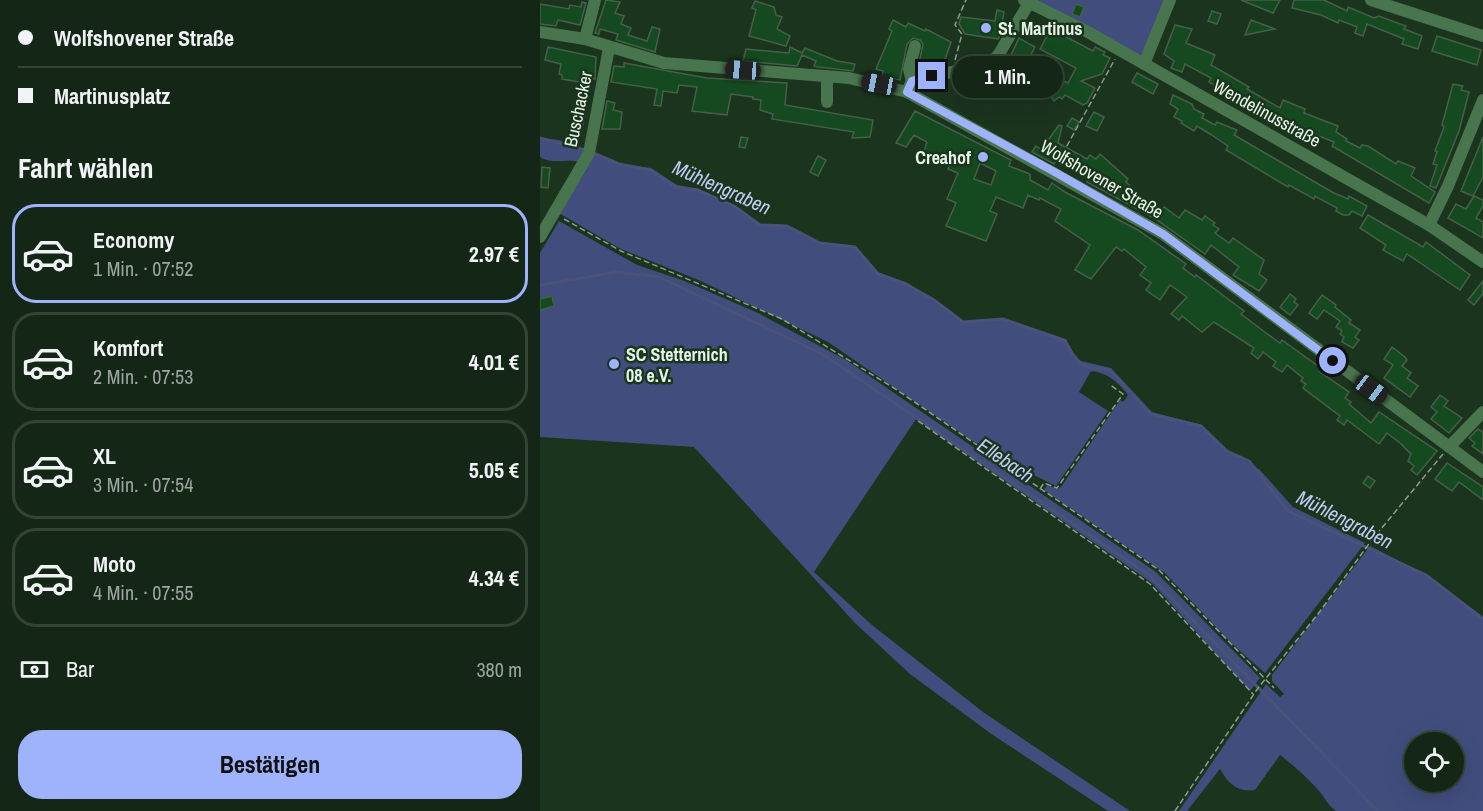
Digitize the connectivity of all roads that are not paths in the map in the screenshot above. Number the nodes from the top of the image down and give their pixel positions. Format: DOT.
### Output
graph roads {
  1 [pos="595,0"];
  2 [pos="1170,0"];
  3 [pos="1371,0"];
  4 [pos="1026,2"];
  5 [pos="540,33"];
  6 [pos="1483,36"];
  7 [pos="585,39"];
  8 [pos="915,46"];
  9 [pos="609,48"];
  10 [pos="1144,64"];
  11 [pos="827,76"];
  12 [pos="909,86"];
  13 [pos="1483,99"];
  14 [pos="827,102"];
  15 [pos="1478,125"];
  16 [pos="1429,225"];
  17 [pos="540,237"];
  18 [pos="1483,262"];
  19 [pos="1483,412"];
  20 [pos="1449,447"];
  21 [pos="1483,472"];
  1 -- 7 [label="street"];
  2 -- 10 [label="street"];
  3 -- 6 [label="street"];
  4 -- 10 [label="street, Wendelinusstraße"];
  4 -- 12 [label="street"];
  5 -- 7 [label="street, Wolfshovener Straße"];
  7 -- 9 [label="street, Wolfshovener Straße"];
  8 -- 12 [label="street"];
  9 -- 11 [label="street, Wolfshovener Straße"];
  9 -- 17 [label="street, Buschacker"];
  10 -- 16 [label="street, Wendelinusstraße"];
  11 -- 12 [label="street, Wolfshovener Straße"];
  11 -- 14 [label="street"];
  12 -- 20 [label="street, Wolfshovener Straße"];
  13 -- 15 [label="street"];
  15 -- 16 [label="street"];
  16 -- 18 [label="street, Wendelinusstraße"];
  19 -- 20 [label="street"];
  20 -- 21 [label="street, Wolfshovener Straße"];
}
